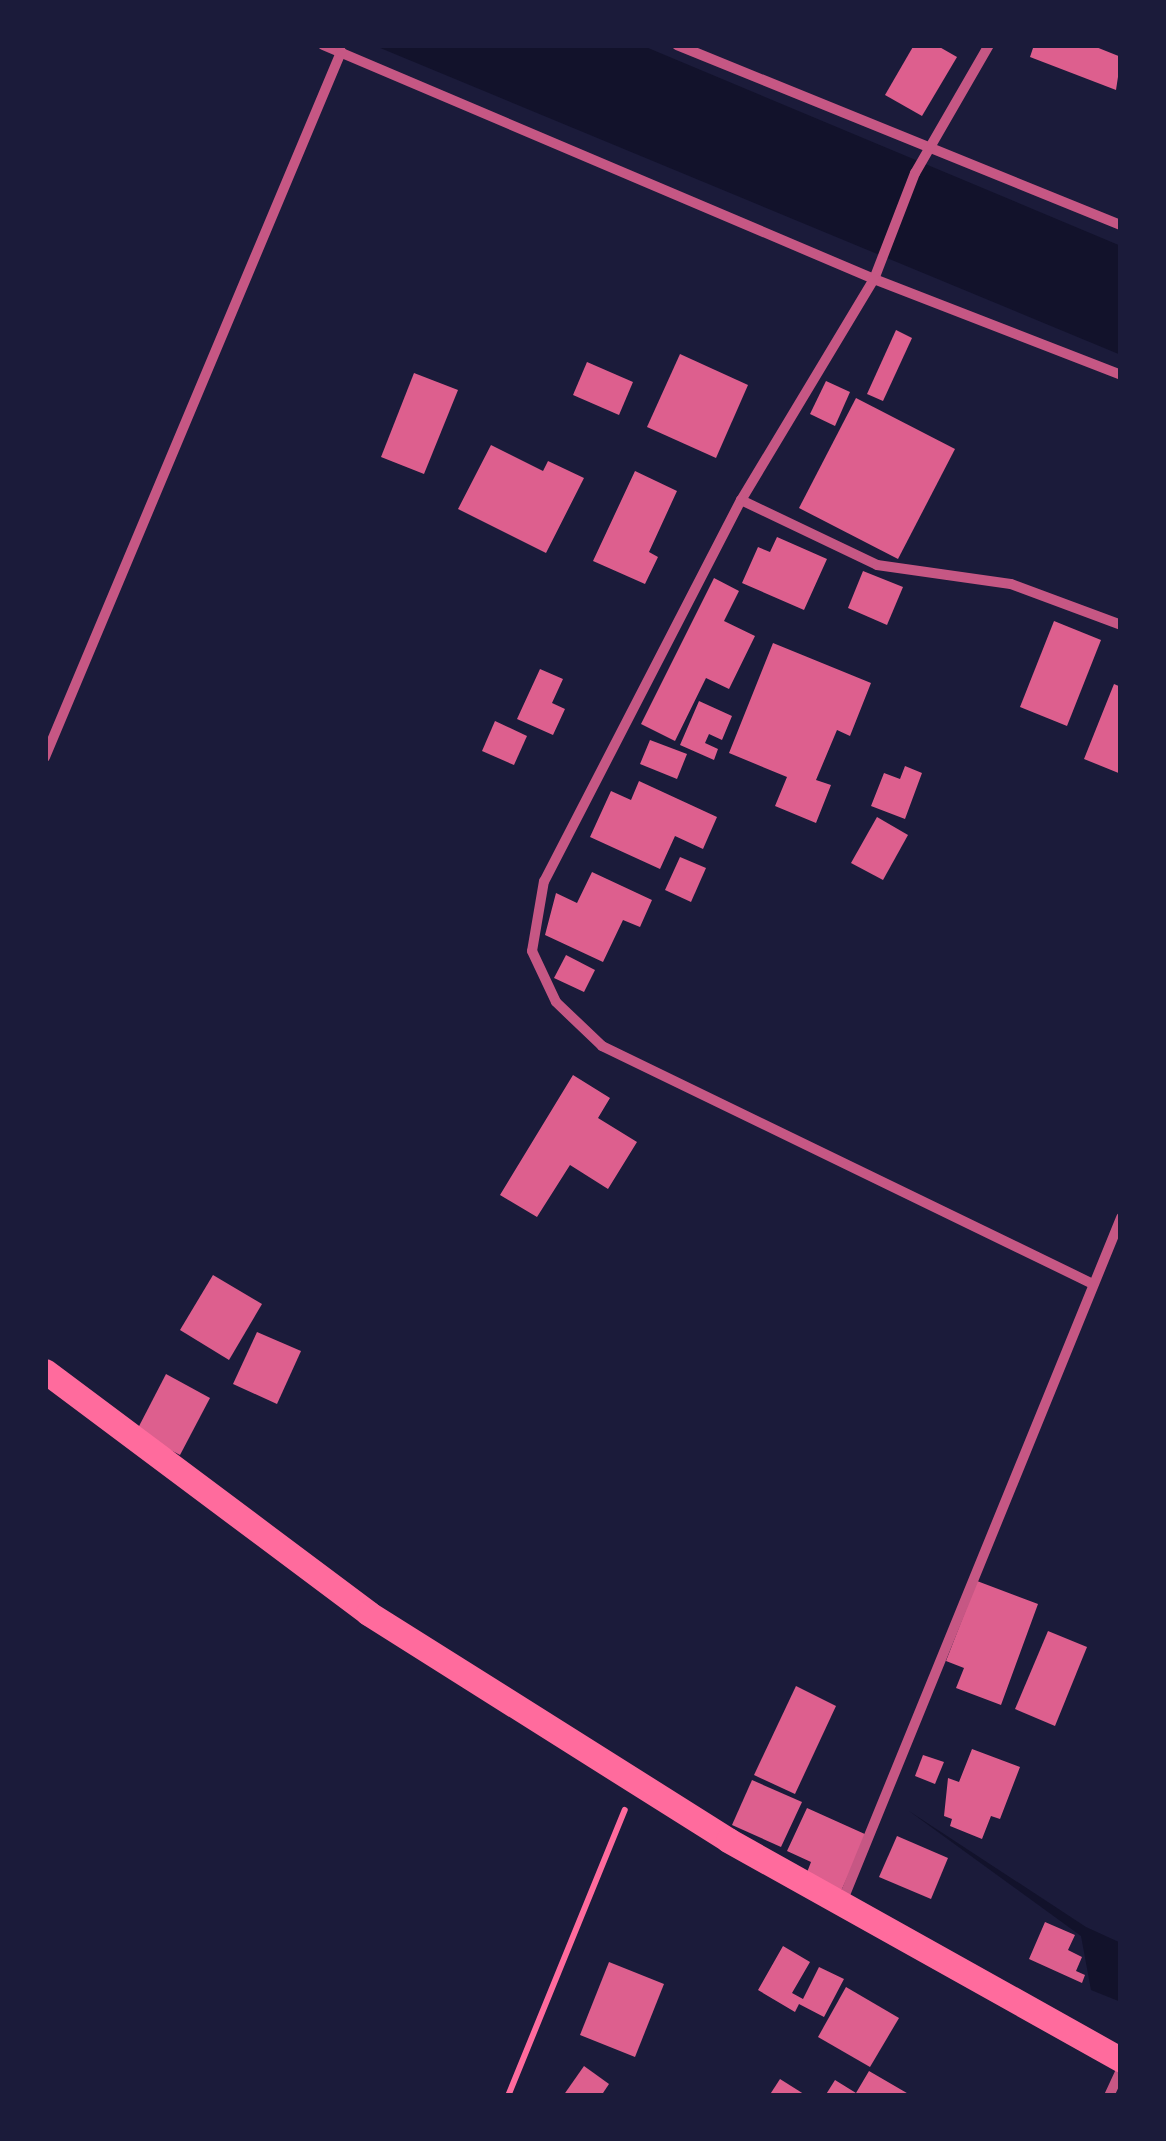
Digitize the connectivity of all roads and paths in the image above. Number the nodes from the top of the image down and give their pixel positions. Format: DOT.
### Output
graph roads {
  1 [pos="323,45"];
  2 [pos="676,45"];
  3 [pos="989,45"];
  4 [pos="341,52"];
  5 [pos="926,151"];
  6 [pos="1121,225"];
  7 [pos="874,278"];
  8 [pos="1121,376"];
  9 [pos="741,500"];
  10 [pos="1121,625"];
  11 [pos="45,757"];
  12 [pos="1121,1218"];
  13 [pos="1093,1284"];
  14 [pos="45,1371"];
  15 [pos="636,1784"];
  16 [pos="841,1904"];
  17 [pos="1121,2060"];
  18 [pos="1121,2070"];
  19 [pos="508,2096"];
  20 [pos="1109,2096"];
  1 -- 4 [label="street"];
  2 -- 5 [label="street"];
  3 -- 5 [label="street"];
  4 -- 7 [label="street"];
  4 -- 11 [label="street"];
  5 -- 6 [label="street"];
  5 -- 7 [label="street"];
  7 -- 8 [label="street"];
  7 -- 9 [label="street"];
  9 -- 10 [label="street"];
  9 -- 13 [label="street"];
  12 -- 13 [label="street"];
  13 -- 16 [label="street"];
  14 -- 15 [label="main road"];
  15 -- 16 [label="main road"];
  15 -- 19 [label="path"];
  16 -- 17 [label="main road"];
  18 -- 20 [label="street"];
}
